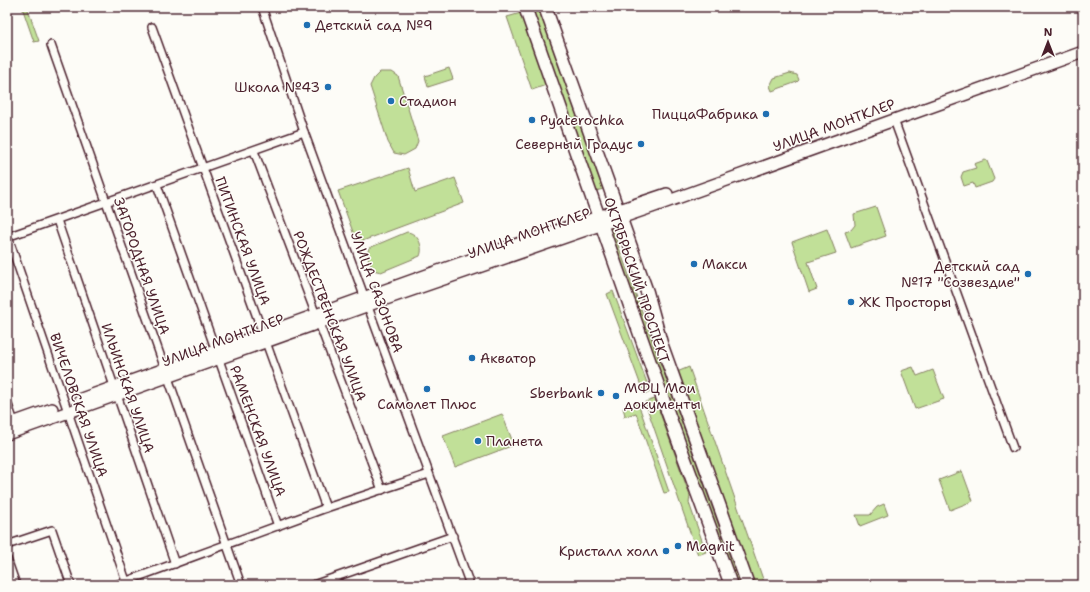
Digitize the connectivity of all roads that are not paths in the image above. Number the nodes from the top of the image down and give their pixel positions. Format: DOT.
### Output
graph roads {
  1 [pos="262,7"];
  2 [pos="525,7"];
  3 [pos="545,7"];
  4 [pos="152,28"];
  5 [pos="51,45"];
  6 [pos="1083,46"];
  7 [pos="1083,52"];
  8 [pos="894,120"];
  9 [pos="304,132"];
  10 [pos="254,151"];
  11 [pos="202,169"];
  12 [pos="157,185"];
  13 [pos="107,202"];
  14 [pos="619,215"];
  15 [pos="57,220"];
  16 [pos="600,221"];
  17 [pos="8,237"];
  18 [pos="366,301"];
  19 [pos="316,319"];
  20 [pos="265,337"];
  21 [pos="217,355"];
  22 [pos="165,373"];
  23 [pos="115,391"];
  24 [pos="7,402"];
  25 [pos="67,408"];
  26 [pos="11,428"];
  27 [pos="1013,448"];
  28 [pos="429,474"];
  29 [pos="382,490"];
  30 [pos="326,508"];
  31 [pos="278,526"];
  32 [pos="453,536"];
  33 [pos="7,545"];
  34 [pos="227,545"];
  35 [pos="7,559"];
  36 [pos="175,564"];
  37 [pos="126,582"];
  38 [pos="16,585"];
  39 [pos="71,585"];
  40 [pos="116,585"];
  41 [pos="241,585"];
  42 [pos="313,585"];
  43 [pos="470,585"];
  44 [pos="731,585"];
  45 [pos="748,585"];
  1 -- 9 [label="street, УЛИЦА САЗОНОВА"];
  2 -- 16 [label="main road, ОКТЯБРЬСКИЙ ПРОСПЕКТ"];
  3 -- 14 [label="main road, ОКТЯБРЬСКИЙ ПРОСПЕКТ"];
  4 -- 11 [label="street, ПИТИНСКАЯ УЛИЦА"];
  5 -- 13 [label="street, ЗАГОРОДНАЯ УЛИЦА"];
  6 -- 14 [label="street, УЛИЦА МОНТКЛЕР"];
  7 -- 8 [label="street, УЛИЦА МОНТКЛЕР"];
  8 -- 14 [label="street, УЛИЦА МОНТКЛЕР"];
  8 -- 27 [label="street"];
  9 -- 10 [label="street"];
  9 -- 18 [label="street, УЛИЦА САЗОНОВА"];
  10 -- 11 [label="street"];
  10 -- 19 [label="street, РОЖДЕСТВЕНСКАЯ УЛИЦА"];
  11 -- 12 [label="street"];
  11 -- 20 [label="street, ПИТИНСКАЯ УЛИЦА"];
  12 -- 13 [label="street"];
  12 -- 21 [label="street, РАМЕНСКАЯ УЛИЦА"];
  13 -- 15 [label="street"];
  13 -- 22 [label="street, ЗАГОРОДНАЯ УЛИЦА"];
  14 -- 16 [label="street, УЛИЦА МОНТКЛЕР"];
  14 -- 45 [label="main road, ОКТЯБРЬСКИЙ ПРОСПЕКТ"];
  15 -- 17 [label="street"];
  15 -- 23 [label="street, ИЛЬИНСКАЯ УЛИЦА"];
  16 -- 18 [label="street, УЛИЦА МОНТКЛЕР"];
  16 -- 44 [label="main road, ОКТЯБРЬСКИЙ ПРОСПЕКТ"];
  17 -- 25 [label="street, ВИЧЕЛОВСКАЯ УЛИЦА"];
  18 -- 19 [label="street, УЛИЦА МОНТКЛЕР"];
  18 -- 28 [label="street, УЛИЦА САЗОНОВА"];
  19 -- 20 [label="street, УЛИЦА МОНТКЛЕР"];
  19 -- 29 [label="street, РОЖДЕСТВЕНСКАЯ УЛИЦА"];
  20 -- 21 [label="street, УЛИЦА МОНТКЛЕР"];
  20 -- 30 [label="street, ПИТИНСКАЯ УЛИЦА"];
  21 -- 22 [label="street, УЛИЦА МОНТКЛЕР"];
  21 -- 31 [label="street, РАМЕНСКАЯ УЛИЦА"];
  22 -- 23 [label="street, УЛИЦА МОНТКЛЕР"];
  22 -- 34 [label="street, ЗАГОРОДНАЯ УЛИЦА"];
  23 -- 25 [label="street, УЛИЦА МОНТКЛЕР"];
  23 -- 36 [label="street, ИЛЬИНСКАЯ УЛИЦА"];
  24 -- 26 [label="street"];
  25 -- 26 [label="street, УЛИЦА МОНТКЛЕР"];
  25 -- 37 [label="street, ВИЧЕЛОВСКАЯ УЛИЦА"];
  28 -- 29 [label="street"];
  28 -- 32 [label="street, УЛИЦА САЗОНОВА"];
  29 -- 30 [label="street"];
  30 -- 31 [label="street"];
  31 -- 34 [label="street"];
  32 -- 42 [label="street"];
  32 -- 43 [label="street, УЛИЦА САЗОНОВА"];
  33 -- 39 [label="street"];
  34 -- 36 [label="street"];
  34 -- 41 [label="street, ЗАГОРОДНАЯ УЛИЦА"];
  35 -- 38 [label="street"];
  36 -- 37 [label="street"];
  37 -- 40 [label="street"];
}
